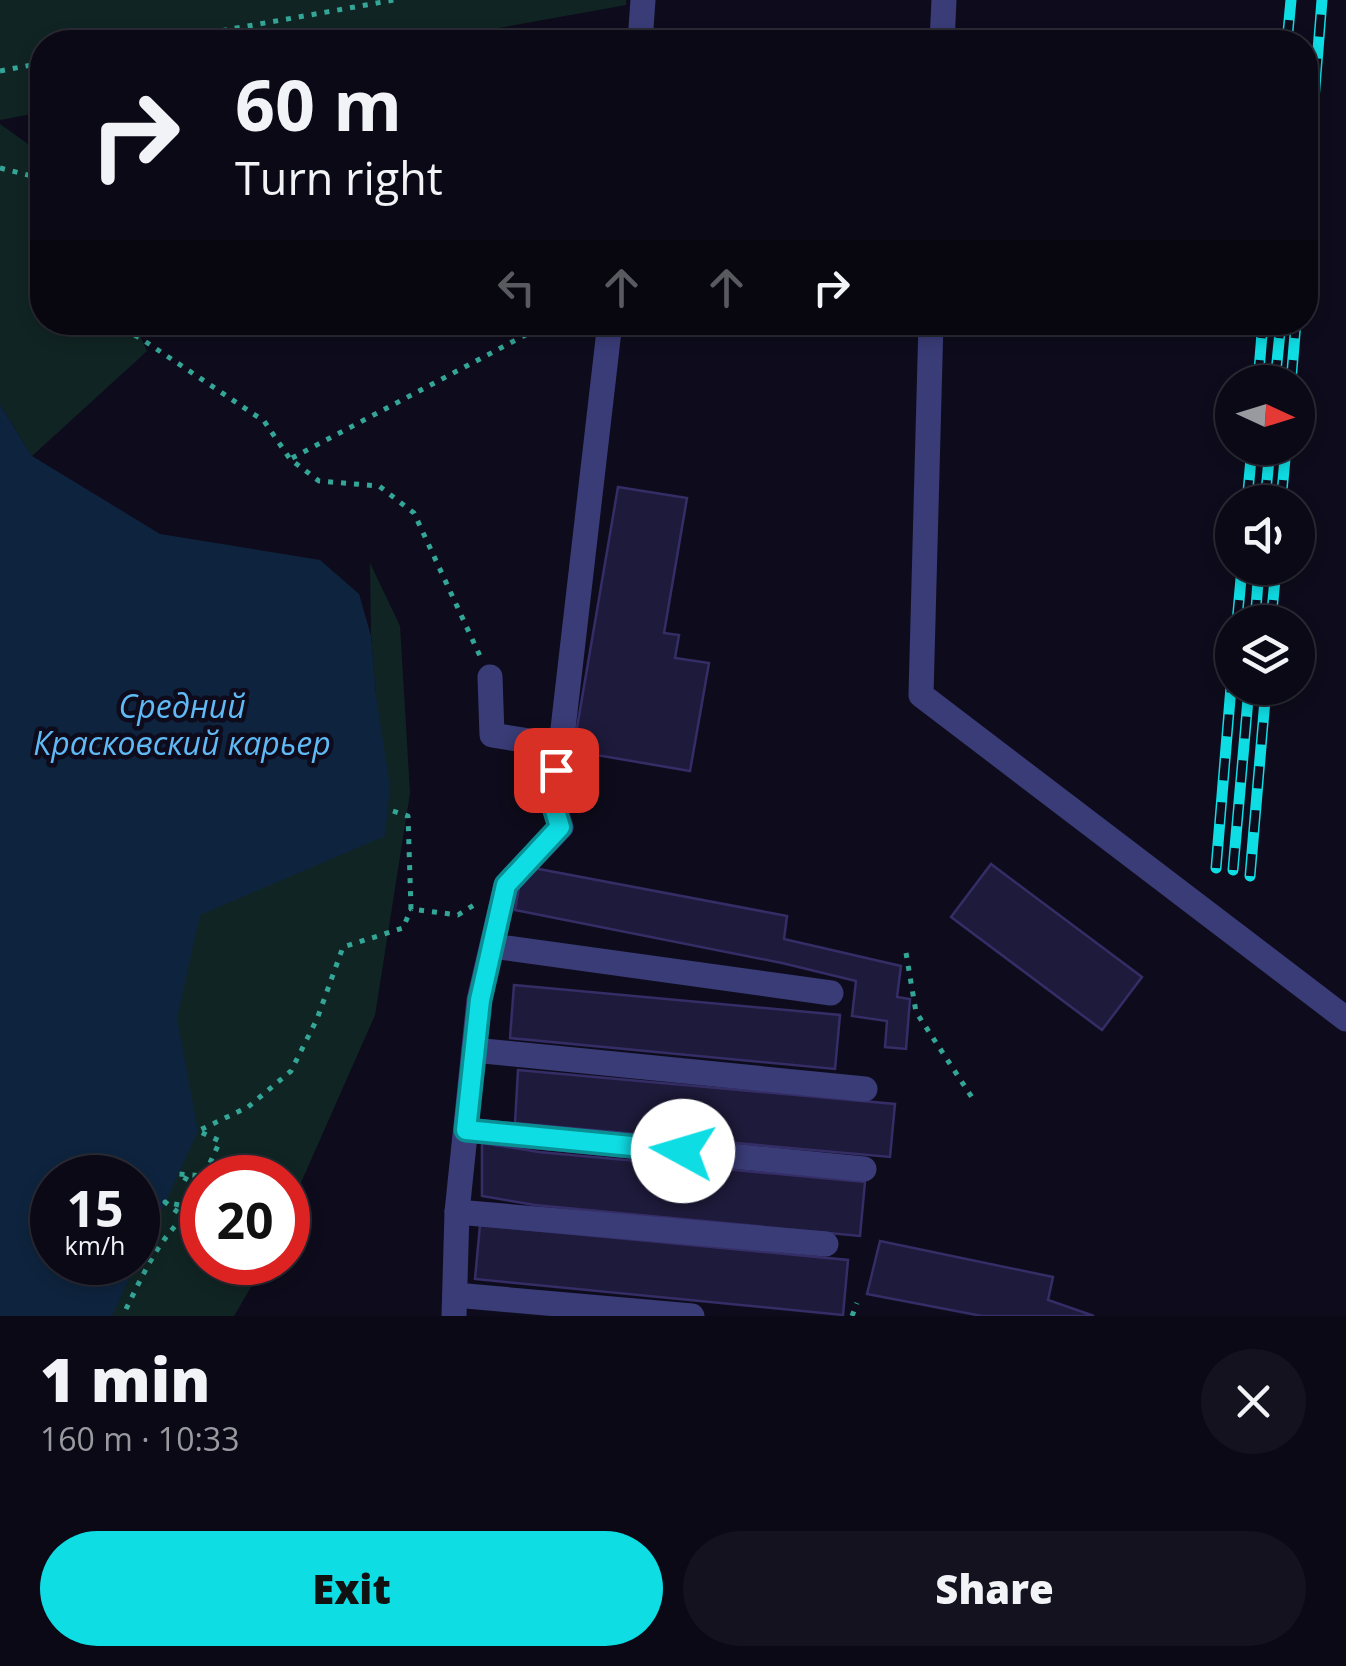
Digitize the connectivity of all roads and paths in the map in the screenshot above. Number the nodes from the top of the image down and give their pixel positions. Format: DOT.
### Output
graph roads {
  1 [pos="394,0"];
  2 [pos="644,0"];
  3 [pos="944,0"];
  4 [pos="225,30"];
  5 [pos="641,30"];
  6 [pos="943,30"];
  7 [pos="30,66"];
  8 [pos="0,71"];
  9 [pos="0,168"];
  10 [pos="30,176"];
  11 [pos="134,335"];
  12 [pos="525,335"];
  13 [pos="608,335"];
  14 [pos="930,335"];
  15 [pos="290,459"];
  16 [pos="490,677"];
  17 [pos="560,746"];
  18 [pos="393,811"];
  19 [pos="506,885"];
  20 [pos="411,908"];
  21 [pos="492,946"];
  22 [pos="906,953"];
  23 [pos="830,993"];
  24 [pos="1346,1018"];
  25 [pos="474,1050"];
  26 [pos="866,1089"];
  27 [pos="973,1099"];
  28 [pos="466,1130"];
  29 [pos="864,1169"];
  30 [pos="457,1212"];
  31 [pos="826,1244"];
  32 [pos="857,1304"];
  33 [pos="455,1306"];
  34 [pos="126,1309"];
  35 [pos="692,1316"];
  36 [pos="852,1316"];
  1 -- 4 [label="path"];
  2 -- 5 [label="lane"];
  3 -- 6 [label="lane"];
  7 -- 8 [label="path"];
  9 -- 10 [label="path"];
  11 -- 15 [label="path"];
  12 -- 15 [label="path"];
  13 -- 17 [label="lane"];
  14 -- 24 [label="lane"];
  15 -- 16 [label="path"];
  16 -- 17 [label="lane"];
  17 -- 19 [label="lane"];
  18 -- 20 [label="path"];
  19 -- 20 [label="path"];
  19 -- 21 [label="lane"];
  20 -- 34 [label="path"];
  21 -- 23 [label="lane"];
  21 -- 25 [label="lane"];
  22 -- 27 [label="path"];
  25 -- 26 [label="lane"];
  25 -- 28 [label="lane"];
  28 -- 29 [label="lane"];
  28 -- 30 [label="lane"];
  30 -- 31 [label="lane"];
  30 -- 33 [label="lane"];
  32 -- 36 [label="path"];
  33 -- 35 [label="lane"];
}
